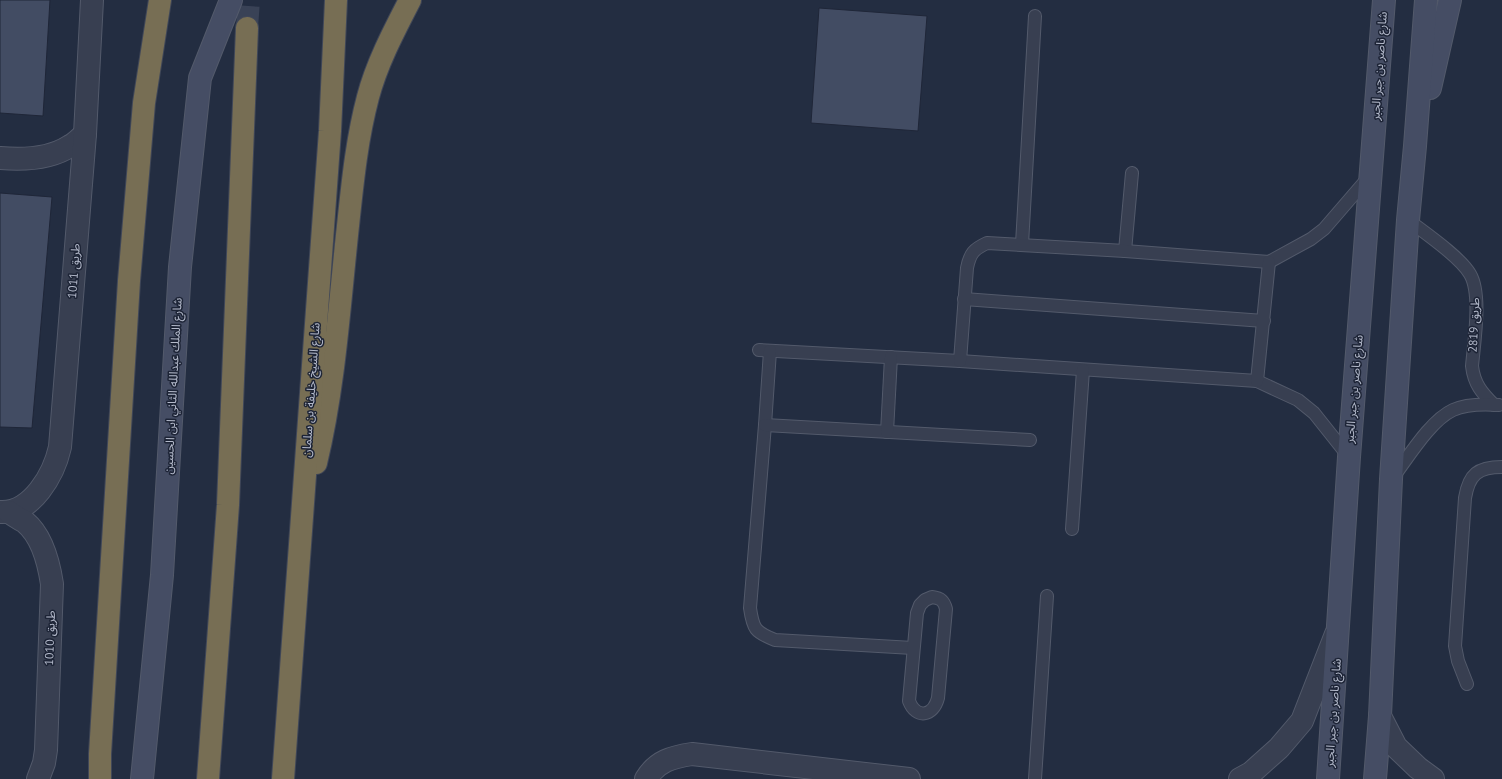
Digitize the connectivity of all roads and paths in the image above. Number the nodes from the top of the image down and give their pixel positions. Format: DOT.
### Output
graph roads {
  1 [pos="92,0"];
  2 [pos="160,0"];
  3 [pos="232,0"];
  4 [pos="336,0"];
  5 [pos="410,0"];
  6 [pos="1375,0"];
  7 [pos="1384,0"];
  8 [pos="1426,0"];
  9 [pos="1450,0"];
  10 [pos="1035,16"];
  11 [pos="247,28"];
  12 [pos="1379,53"];
  13 [pos="85,134"];
  14 [pos="1415,146"];
  15 [pos="0,158"];
  16 [pos="1132,173"];
  17 [pos="1372,174"];
  18 [pos="1408,220"];
  19 [pos="1022,244"];
  20 [pos="1125,251"];
  21 [pos="1269,262"];
  22 [pos="964,299"];
  23 [pos="1264,321"];
  24 [pos="891,357"];
  25 [pos="960,362"];
  26 [pos="1083,370"];
  27 [pos="1257,382"];
  28 [pos="1498,405"];
  29 [pos="765,425"];
  30 [pos="887,432"];
  31 [pos="1030,440"];
  32 [pos="1349,457"];
  33 [pos="1502,467"];
  34 [pos="1391,479"];
  35 [pos="4,512"];
  36 [pos="302,512"];
  37 [pos="1072,529"];
  38 [pos="1047,596"];
  39 [pos="1339,626"];
  40 [pos="913,648"];
  41 [pos="1467,684"];
  42 [pos="1380,716"];
  43 [pos="38,779"];
  44 [pos="100,779"];
  45 [pos="142,779"];
  46 [pos="208,779"];
  47 [pos="283,779"];
  48 [pos="646,779"];
  49 [pos="909,779"];
  50 [pos="1035,779"];
  51 [pos="1240,779"];
  52 [pos="1328,779"];
  53 [pos="1375,779"];
  54 [pos="1433,779"];
  1 -- 13 [label="street, طريق 1011"];
  2 -- 44 [label="highway"];
  3 -- 45 [label="main road, شارع الملك عبدالله الثاني ابن الحسين"];
  4 -- 36 [label="highway, شارع الشيخ خليفة بن سلمان"];
  5 -- 36 [label="highway"];
  6 -- 12 [label="main road"];
  7 -- 12 [label="main road, شارع ناصر بن جبر الجبر"];
  8 -- 14 [label="main road"];
  9 -- 14 [label="main road"];
  10 -- 19 [label="lane"];
  11 -- 46 [label="highway"];
  12 -- 17 [label="main road, شارع ناصر بن جبر الجبر"];
  13 -- 15 [label="street"];
  13 -- 35 [label="street, طريق 1011"];
  14 -- 18 [label="main road"];
  16 -- 20 [label="lane"];
  17 -- 21 [label="lane"];
  17 -- 32 [label="main road, شارع ناصر بن جبر الجبر"];
  18 -- 28 [label="lane, طريق 2819"];
  18 -- 34 [label="main road"];
  19 -- 20 [label="lane"];
  19 -- 22 [label="lane"];
  20 -- 21 [label="lane"];
  21 -- 23 [label="lane"];
  22 -- 23 [label="lane"];
  22 -- 25 [label="lane"];
  23 -- 27 [label="lane"];
  24 -- 25 [label="lane"];
  24 -- 29 [label="lane"];
  24 -- 30 [label="lane"];
  25 -- 26 [label="lane"];
  26 -- 27 [label="lane"];
  26 -- 37 [label="lane"];
  27 -- 32 [label="lane"];
  28 -- 34 [label="lane, طريق 2819"];
  29 -- 30 [label="lane"];
  29 -- 40 [label="lane"];
  30 -- 31 [label="lane"];
  32 -- 39 [label="main road, شارع ناصر بن جبر الجبر"];
  33 -- 41 [label="lane"];
  34 -- 42 [label="main road"];
  35 -- 43 [label="street, طريق 1010"];
  36 -- 47 [label="highway, شارع الشيخ خليفة بن سلمان"];
  38 -- 50 [label="lane"];
  39 -- 51 [label="street"];
  39 -- 52 [label="main road, شارع ناصر بن جبر الجبر"];
  40 -- 40 [label="lane"];
  42 -- 53 [label="main road"];
  42 -- 54 [label="street"];
  48 -- 49 [label="street"];
}
